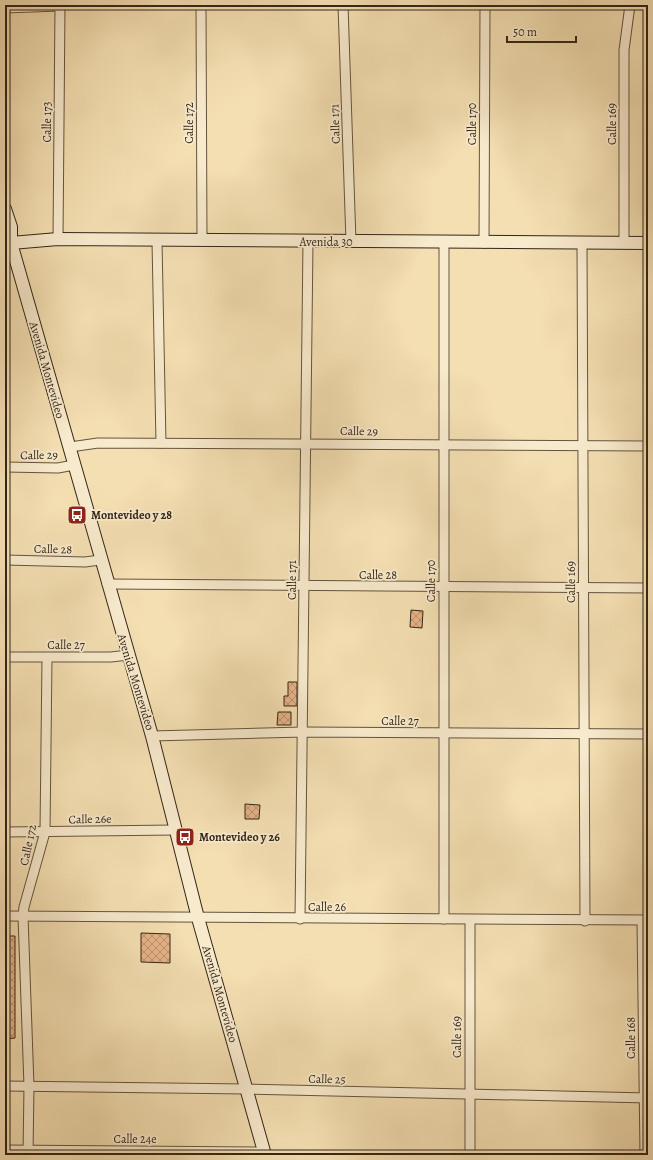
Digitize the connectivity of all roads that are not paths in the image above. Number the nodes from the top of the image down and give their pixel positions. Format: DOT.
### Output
graph roads {
  1 [pos="201,5"];
  2 [pos="343,5"];
  3 [pos="484,5"];
  4 [pos="630,5"];
  5 [pos="60,6"];
  6 [pos="5,8"];
  7 [pos="5,209"];
  8 [pos="58,239"];
  9 [pos="157,241"];
  10 [pos="202,241"];
  11 [pos="8,242"];
  12 [pos="308,242"];
  13 [pos="351,242"];
  14 [pos="444,242"];
  15 [pos="484,242"];
  16 [pos="582,243"];
  17 [pos="624,243"];
  18 [pos="648,243"];
  19 [pos="161,443"];
  20 [pos="305,443"];
  21 [pos="444,444"];
  22 [pos="582,446"];
  23 [pos="648,446"];
  24 [pos="70,447"];
  25 [pos="74,465"];
  26 [pos="5,467"];
  27 [pos="5,560"];
  28 [pos="100,560"];
  29 [pos="107,584"];
  30 [pos="304,586"];
  31 [pos="443,587"];
  32 [pos="584,588"];
  33 [pos="648,588"];
  34 [pos="128,655"];
  35 [pos="5,657"];
  36 [pos="46,658"];
  37 [pos="303,732"];
  38 [pos="445,733"];
  39 [pos="648,734"];
  40 [pos="583,735"];
  41 [pos="152,736"];
  42 [pos="175,830"];
  43 [pos="5,832"];
  44 [pos="46,832"];
  45 [pos="5,916"];
  46 [pos="24,916"];
  47 [pos="198,918"];
  48 [pos="300,919"];
  49 [pos="444,919"];
  50 [pos="470,920"];
  51 [pos="585,921"];
  52 [pos="645,921"];
  53 [pos="5,1086"];
  54 [pos="29,1086"];
  55 [pos="246,1089"];
  56 [pos="469,1093"];
  57 [pos="646,1098"];
  58 [pos="5,1150"];
  59 [pos="28,1153"];
  60 [pos="264,1153"];
  61 [pos="470,1155"];
  62 [pos="645,1155"];
  1 -- 10 [label="street, Calle 172"];
  2 -- 13 [label="street, Calle 171"];
  3 -- 15 [label="street, Calle 170"];
  4 -- 17 [label="street, Calle 169"];
  5 -- 6 [label="street"];
  5 -- 8 [label="street, Calle 173"];
  7 -- 11 [label="main road, Avenida Montevideo"];
  8 -- 9 [label="main road, Avenida 30"];
  8 -- 11 [label="main road, Avenida 30"];
  9 -- 10 [label="main road, Avenida 30"];
  9 -- 19 [label="street"];
  10 -- 12 [label="main road, Avenida 30"];
  11 -- 24 [label="main road, Avenida Montevideo"];
  12 -- 13 [label="main road, Avenida 30"];
  12 -- 20 [label="street, Calle 171"];
  13 -- 14 [label="main road, Avenida 30"];
  14 -- 15 [label="main road, Avenida 30"];
  14 -- 21 [label="street, Calle 170"];
  15 -- 16 [label="main road, Avenida 30"];
  16 -- 17 [label="main road, Avenida 30"];
  16 -- 22 [label="street, Calle 169"];
  17 -- 18 [label="main road, Avenida 30"];
  19 -- 20 [label="street, Calle 29"];
  19 -- 24 [label="street, Calle 29"];
  20 -- 21 [label="street, Calle 29"];
  20 -- 30 [label="street, Calle 171"];
  21 -- 22 [label="street, Calle 29"];
  21 -- 31 [label="street, Calle 170"];
  22 -- 23 [label="street, Calle 29"];
  22 -- 32 [label="street, Calle 169"];
  24 -- 25 [label="main road, Avenida Montevideo"];
  25 -- 26 [label="street, Calle 29"];
  25 -- 28 [label="main road, Avenida Montevideo"];
  27 -- 28 [label="street, Calle 28"];
  28 -- 29 [label="main road, Avenida Montevideo"];
  29 -- 30 [label="street, Calle 28"];
  29 -- 34 [label="main road, Avenida Montevideo"];
  30 -- 31 [label="street, Calle 28"];
  30 -- 37 [label="street, Calle 171"];
  31 -- 32 [label="street, Calle 28"];
  31 -- 38 [label="street, Calle 170"];
  32 -- 33 [label="street, Calle 28"];
  32 -- 40 [label="street, Calle 169"];
  34 -- 36 [label="street, Calle 27"];
  34 -- 41 [label="main road, Avenida Montevideo"];
  35 -- 36 [label="street, Calle 27"];
  36 -- 44 [label="street, Calle 172"];
  37 -- 38 [label="street, Calle 27"];
  37 -- 41 [label="street, Calle 27"];
  37 -- 48 [label="street, Calle 171"];
  38 -- 40 [label="street, Calle 27"];
  38 -- 49 [label="street, Calle 170"];
  39 -- 40 [label="street, Calle 27"];
  40 -- 51 [label="street, Calle 169"];
  41 -- 42 [label="main road, Avenida Montevideo"];
  42 -- 44 [label="street, Calle 26e"];
  42 -- 47 [label="main road, Avenida Montevideo"];
  43 -- 44 [label="street, Calle 26e"];
  44 -- 46 [label="street, Calle 172"];
  45 -- 46 [label="street, Calle 26"];
  46 -- 47 [label="street, Calle 26"];
  46 -- 54 [label="street, Calle 172"];
  47 -- 48 [label="street, Calle 26"];
  47 -- 55 [label="main road, Avenida Montevideo"];
  48 -- 49 [label="street, Calle 26"];
  49 -- 50 [label="street, Calle 26"];
  50 -- 51 [label="street, Calle 26"];
  50 -- 56 [label="street, Calle 169"];
  51 -- 52 [label="street, Calle 26"];
  52 -- 57 [label="street, Calle 168"];
  53 -- 54 [label="street, Calle 25"];
  54 -- 55 [label="street, Calle 25"];
  54 -- 59 [label="street, Calle 172"];
  55 -- 56 [label="street, Calle 25"];
  55 -- 60 [label="main road, Avenida Montevideo"];
  56 -- 57 [label="street, Calle 25"];
  56 -- 61 [label="street, Calle 169"];
  57 -- 62 [label="street, Calle 168"];
  58 -- 59 [label="street, Calle 24e"];
  59 -- 60 [label="street, Calle 24e"];
}
